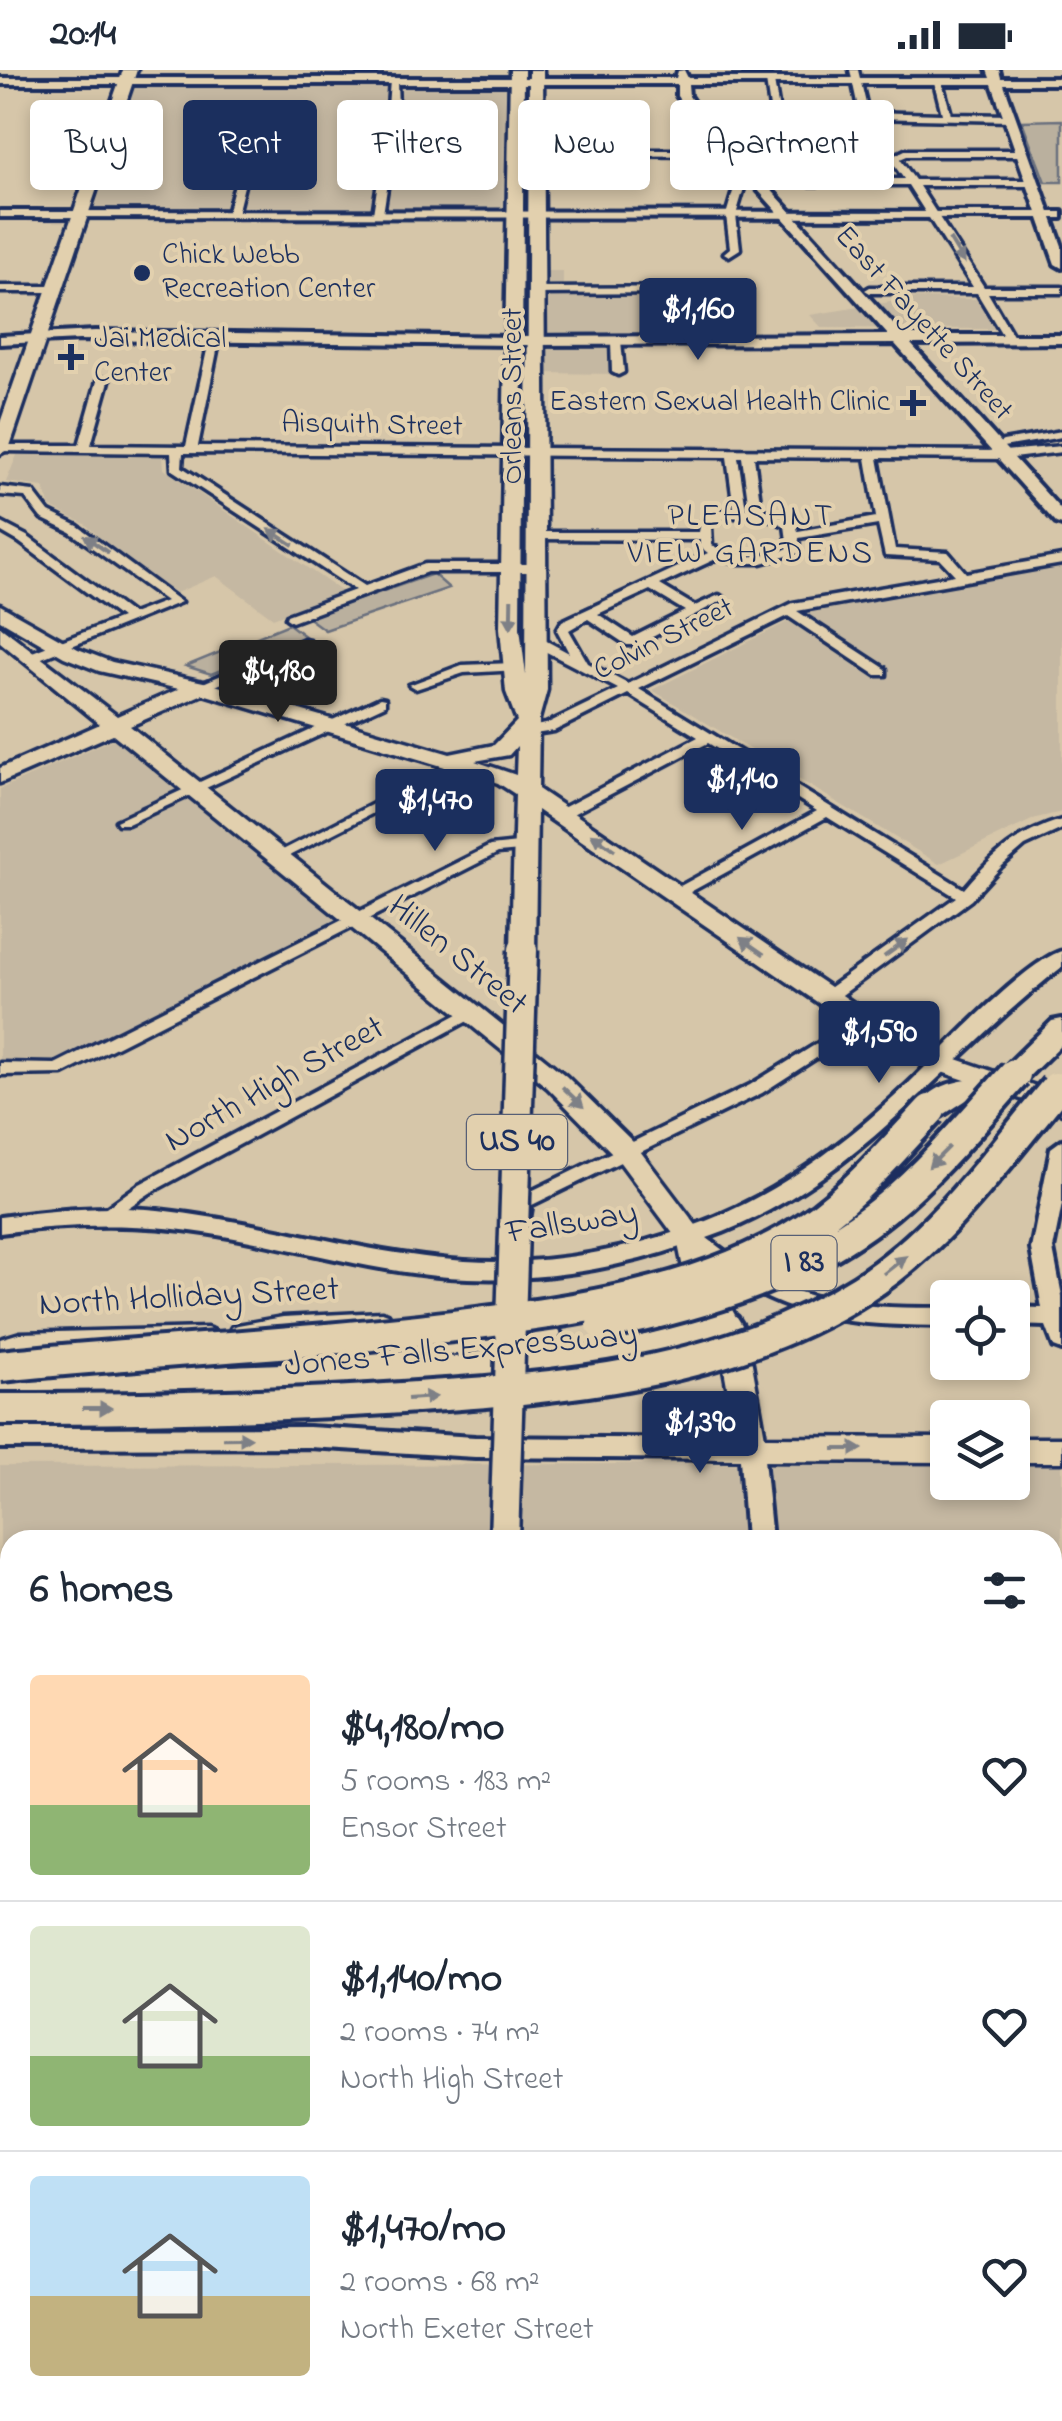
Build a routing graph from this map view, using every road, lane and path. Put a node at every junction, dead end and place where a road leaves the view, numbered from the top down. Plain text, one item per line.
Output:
1 (0, 71) edge
2 (129, 74) edge
3 (517, 74) edge
4 (536, 74) edge
5 (1062, 74) edge
6 (395, 75) edge
7 (687, 75) edge
8 (855, 75) edge
9 (995, 75) edge
10 (610, 77) edge
11 (0, 81) edge
12 (770, 81) junction
13 (938, 82) junction
14 (1062, 82) edge
15 (393, 100) edge
16 (536, 100) edge
17 (686, 100) edge
18 (698, 100) edge
19 (773, 100) edge
20 (860, 100) edge
21 (948, 118) junction
22 (1011, 118) junction
23 (894, 119) edge
24 (516, 122) junction
25 (518, 129) edge
26 (516, 149) joint
27 (248, 152) joint
28 (1023, 153) junction
29 (894, 182) edge
30 (912, 182) junction
31 (1034, 183) junction
32 (238, 190) edge
33 (382, 190) edge
34 (536, 190) edge
35 (738, 190) edge
36 (769, 190) edge
37 (779, 190) edge
38 (0, 214) edge
39 (83, 214) junction
40 (232, 214) junction
41 (378, 214) junction
42 (515, 214) junction
43 (536, 214) junction
44 (731, 215) junction
45 (796, 215) junction
46 (935, 215) junction
47 (1045, 215) junction
48 (1062, 215) edge
49 (730, 253) dead end
50 (1062, 264) edge
51 (0, 289) edge
52 (58, 289) junction
53 (536, 290) junction
54 (682, 290) junction
55 (723, 290) dead end
56 (870, 290) junction
57 (982, 290) junction
58 (1062, 290) edge
59 (184, 337) junction
60 (515, 338) junction
61 (537, 338) junction
62 (687, 338) junction
63 (1062, 338) edge
64 (41, 339) junction
65 (906, 339) junction
66 (1010, 339) junction
67 (0, 340) edge
68 (214, 341) junction
69 (616, 342) junction
70 (618, 372) dead end
71 (103, 382) dead end
72 (1062, 434) edge
73 (84, 448) junction
74 (0, 449) edge
75 (1007, 449) junction
76 (1062, 449) edge
77 (184, 450) junction
78 (514, 452) junction
79 (539, 453) junction
80 (732, 454) junction
81 (748, 454) junction
82 (871, 454) junction
83 (0, 491) edge
84 (1062, 500) edge
85 (740, 512) junction
86 (756, 513) junction
87 (883, 520) junction
88 (1062, 520) edge
89 (0, 526) edge
90 (538, 535) junction
91 (794, 535) junction
92 (705, 536) junction
93 (716, 554) junction
94 (1062, 560) edge
95 (512, 568) junction
96 (538, 568) junction
97 (964, 577) junction
98 (652, 586) junction
99 (362, 590) junction
100 (719, 600) dead end
101 (787, 610) junction
102 (0, 611) edge
103 (695, 611) junction
104 (589, 614) junction
105 (292, 618) dead end
106 (130, 619) junction
107 (0, 632) edge
108 (536, 641) junction
109 (304, 643) dead end
110 (59, 646) junction
111 (32, 657) junction
112 (514, 668) junction
113 (584, 668) junction
114 (881, 672) dead end
115 (416, 685) dead end
116 (201, 687) junction
117 (628, 689) junction
118 (380, 702) dead end
119 (332, 724) junction
120 (528, 724) junction
121 (117, 726) junction
122 (708, 737) junction
123 (458, 760) junction
124 (0, 776) edge
125 (194, 788) junction
126 (528, 790) junction
127 (828, 811) junction
128 (562, 814) junction
129 (123, 820) dead end
130 (1061, 826) edge
131 (527, 847) junction
132 (278, 856) junction
133 (678, 894) junction
134 (966, 897) junction
135 (358, 920) junction
136 (1062, 957) edge
137 (826, 998) junction
138 (471, 1012) junction
139 (860, 1022) junction
140 (1062, 1028) edge
141 (939, 1062) junction
142 (0, 1069) edge
143 (1015, 1081) junction
144 (1060, 1091) edge
145 (1062, 1148) edge
146 (625, 1150) junction
147 (108, 1214) junction
148 (0, 1226) edge
149 (691, 1236) junction
150 (522, 1271) junction
151 (930, 1316) edge
152 (1030, 1316) edge
153 (1060, 1317) edge
154 (864, 1318) junction
155 (382, 1319) dead end
156 (726, 1325) junction
157 (1062, 1341) edge
158 (0, 1346) edge
159 (636, 1349) junction
160 (739, 1366) junction
161 (0, 1367) edge
162 (0, 1388) edge
163 (0, 1409) edge
164 (0, 1438) edge
165 (513, 1448) junction
166 (751, 1450) junction
167 (930, 1450) edge
168 (1030, 1450) edge
169 (1062, 1450) edge
170 (507, 1530) edge
171 (508, 1530) edge
172 (758, 1530) edge

1 - 2 main road
2 - 6 main road
2 - 11 main road
2 - 39 main road
3 - 4 main road
3 - 6 main road
3 - 24 main road, Orleans Street / US 40
4 - 10 main road
4 - 16 main road, Orleans Street / US 40
5 - 9 main road
6 - 15 street
7 - 8 main road
7 - 10 main road
7 - 12 main road
7 - 17 main road, East Fayette Street
7 - 18 main road, East Fayette Street
8 - 9 main road
8 - 12 main road
8 - 13 main road
8 - 20 street
9 - 13 main road
9 - 14 main road
9 - 22 main road
12 - 19 street
13 - 21 street
21 - 22 street
21 - 23 street
22 - 28 main road
24 - 25 main road
24 - 26 main road, Orleans Street / US 40
26 - 42 main road, Orleans Street / US 40
27 - 27 street
28 - 30 street
28 - 31 main road
29 - 30 street
30 - 31 street
30 - 46 street
31 - 47 main road
32 - 40 street
33 - 41 street
34 - 43 main road, Orleans Street / US 40
35 - 44 street
36 - 45 main road, East Fayette Street
37 - 45 main road, East Fayette Street
38 - 39 street
39 - 40 street
39 - 52 main road
40 - 41 street
41 - 42 street
42 - 43 street
42 - 60 main road, Orleans Street / US 40
43 - 44 street
43 - 53 main road, Orleans Street / US 40
44 - 45 street
44 - 49 street
45 - 46 street
45 - 56 main road, East Fayette Street
45 - 65 main road, East Fayette Street
46 - 47 street
46 -> 57 street
47 - 48 street
47 - 50 main road
51 - 52 street
52 - 64 main road
53 - 54 street
53 - 61 main road, Orleans Street / US 40
54 - 55 street
54 - 62 street
56 - 57 street
56 - 65 main road, East Fayette Street
57 - 58 street
57 - 66 street
59 - 60 main road
59 - 64 main road
59 - 68 main road
60 - 61 main road
60 - 68 main road
60 - 78 main road, Orleans Street / US 40
61 - 62 main road
61 - 69 main road
61 - 79 main road, Orleans Street / US 40
62 - 65 main road
62 - 69 main road
63 - 66 main road
64 - 67 main road
64 - 74 main road
65 - 66 main road
65 - 75 main road, East Fayette Street
68 - 77 street
69 - 70 street
71 - 73 street
72 - 75 street, Aisquith Street
73 - 74 street, Aisquith Street
73 - 77 street, Aisquith Street
75 - 76 street, Aisquith Street
75 - 82 street, Aisquith Street
75 - 84 main road, East Fayette Street
75 - 88 main road, East Fayette Street
77 - 78 street, Aisquith Street
99 -> 77 street
78 - 79 street, Aisquith Street
78 - 95 main road, Orleans Street / US 40
79 - 80 street, Aisquith Street
79 - 90 main road, Orleans Street / US 40
80 - 81 street, Aisquith Street
80 - 85 street
81 - 82 street, Aisquith Street
81 - 86 street
82 - 87 street
106 -> 83 street
85 - 86 street
85 - 92 street
86 - 91 street
87 - 91 street
87 - 97 street
89 - 106 street
90 - 92 street
90 - 96 main road, Orleans Street / US 40
91 - 93 street
92 - 93 street
93 - 98 street
94 - 97 street, Colvin Street
95 - 96 street
95 - 99 street
95 -> 112 main road, Orleans Street / US 40
96 - 108 main road, Orleans Street / US 40
97 - 101 street, Colvin Street
98 - 103 street
98 - 104 street
99 - 105 street
100 - 103 street
101 - 114 street
101 - 117 street, Colvin Street
102 - 110 main road
103 - 104 street
104 - 113 street
106 - 110 street
107 - 111 main road, Hillen Street
108 - 113 street
108 - 120 main road, Orleans Street / US 40
109 - 116 street
110 - 111 street
110 - 116 main road
111 - 121 main road, Hillen Street
112 - 115 street
112 - 120 main road, Orleans Street / US 40
113 - 117 street
116 - 119 main road
116 - 121 main road
117 - 120 street, Colvin Street
117 - 122 street
118 - 119 street
119 - 123 main road
119 - 125 street
120 - 123 main road
120 - 126 main road, Orleans Street / US 40
121 - 124 main road
121 - 125 main road, Hillen Street
122 - 127 street
122 - 128 street
123 - 126 main road
123 - 132 street
125 - 129 street
125 - 132 main road, Hillen Street
126 - 128 main road
126 - 131 main road, Orleans Street / US 40
127 - 133 street
127 - 134 street
133 -> 128 main road
130 - 134 street
131 - 135 street
131 - 170 main road, Orleans Street / US 40, bridge
132 - 135 main road, Hillen Street
137 -> 133 main road
137 -> 134 street
135 - 138 main road, Hillen Street
135 - 142 street
136 - 141 main road, Fallsway
137 - 139 main road
138 -> 146 main road, Hillen Street
138 - 147 street, North High Street
139 - 141 main road
139 - 146 street
140 - 143 highway, Jones Falls Expressway / I 83
141 - 143 main road
141 - 149 main road, Fallsway
143 - 144 main road
143 - 161 highway, bridge
143 -> 161 highway, Jones Falls Expressway / I 83, bridge
163 -> 144 highway, Jones Falls Expressway / I 83, bridge
145 - 153 main road
146 - 149 main road, Hillen Street
146 - 150 street
147 - 148 main road, Fallsway
147 - 150 main road, Fallsway
149 - 150 main road, Fallsway
149 - 154 main road, Hillen Street
149 - 156 main road
151 - 154 main road, Hillen Street
152 - 153 main road
153 - 157 main road
154 - 156 street
155 - 158 street, North Holliday Street
156 - 159 highway
156 - 160 main road
159 - 160 highway
159 - 162 highway
160 - 166 main road
164 -> 165 main road
165 - 166 main road
165 - 171 street
166 -> 167 main road
166 - 172 main road
168 - 169 main road

